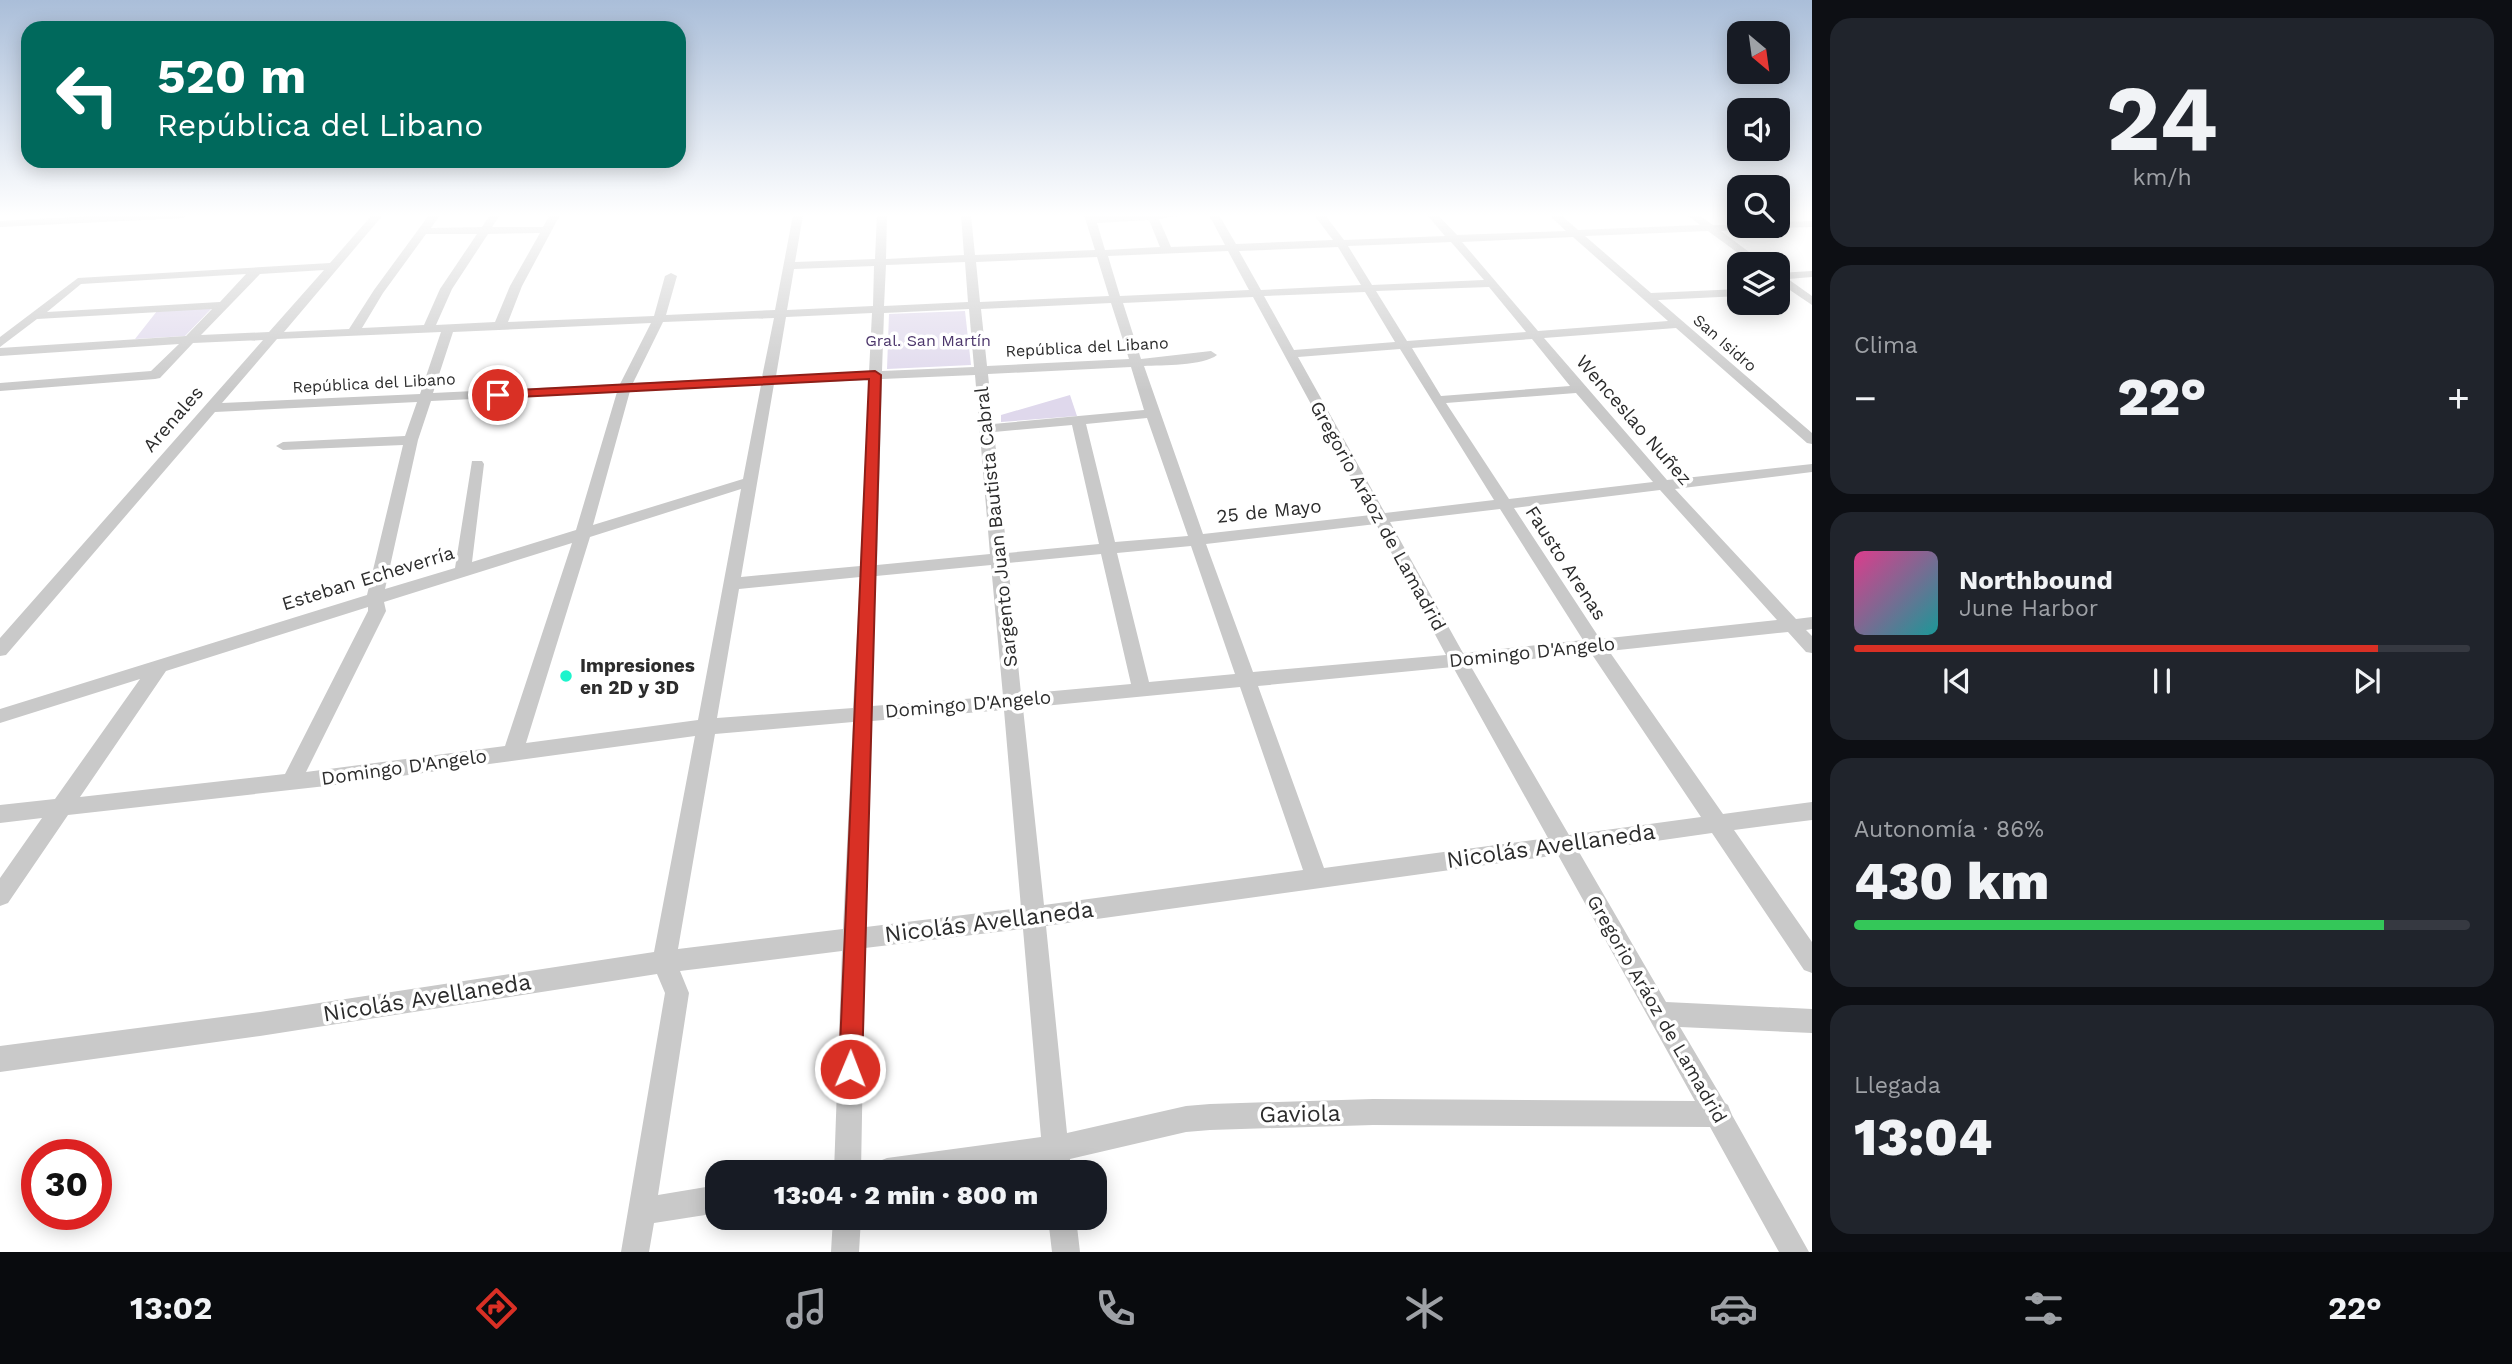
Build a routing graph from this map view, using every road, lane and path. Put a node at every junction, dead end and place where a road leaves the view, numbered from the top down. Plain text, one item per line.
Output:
1 (201, 273) edge
2 (254, 273) edge
3 (327, 273) edge
4 (392, 273) edge
5 (456, 273) edge
6 (523, 273) edge
7 (788, 273) edge
8 (879, 273) edge
9 (972, 273) edge
10 (1107, 273) edge
11 (1247, 273) edge
12 (1360, 273) edge
13 (1485, 273) edge
14 (1621, 273) edge
15 (1812, 274) edge
16 (1790, 275) edge
17 (671, 276) dead end
18 (1493, 282) junction
19 (1790, 285) edge
20 (1369, 289) junction
21 (1790, 290) edge
22 (1796, 290) junction
23 (1257, 293) junction
24 (1727, 293) edge
25 (1648, 297) junction
26 (1115, 300) junction
27 (1812, 301) edge
28 (223, 305) junction
29 (975, 305) junction
30 (877, 310) junction
31 (780, 314) junction
32 (34, 316) junction
33 (659, 319) junction
34 (1678, 324) junction
35 (500, 326) junction
36 (448, 329) junction
37 (428, 330) junction
38 (353, 333) junction
39 (1537, 335) junction
40 (271, 337) junction
41 (188, 340) junction
42 (0, 343) edge
43 (1402, 346) junction
44 (0, 352) edge
45 (1289, 354) junction
46 (1211, 355) dead end
47 (1136, 363) junction
48 (980, 370) junction
49 (875, 375) junction
50 (769, 380) junction
51 (0, 387) edge
52 (625, 387) junction
53 (1580, 389) junction
54 (422, 399) junction
55 (1437, 400) junction
56 (208, 408) junction
57 (1152, 413) junction
58 (1078, 420) junction
59 (985, 429) junction
60 (411, 440) junction
61 (1812, 440) edge
62 (283, 446) dead end
63 (477, 464) dead end
64 (1812, 468) edge
65 (748, 482) junction
66 (1665, 486) junction
67 (1503, 505) junction
68 (1380, 519) junction
69 (583, 533) junction
70 (1196, 540) junction
71 (1107, 549) junction
72 (999, 561) junction
73 (463, 570) junction
74 (867, 572) junction
75 (730, 584) junction
76 (375, 598) junction
77 (1812, 623) edge
78 (1792, 625) junction
79 (1596, 646) junction
80 (1812, 647) edge
81 (0, 650) edge
82 (1458, 660) junction
83 (160, 665) junction
84 (1247, 679) junction
85 (1141, 689) junction
86 (1013, 702) junction
87 (864, 713) junction
88 (0, 716) edge
89 (704, 727) junction
90 (513, 753) junction
91 (291, 782) junction
92 (64, 806) junction
93 (1812, 811) edge
94 (0, 814) edge
95 (1719, 824) junction
96 (1561, 844) junction
97 (1317, 878) junction
98 (0, 896) edge
99 (1033, 917) junction
100 (853, 939) junction
101 (664, 962) junction
102 (1812, 962) edge
103 (1661, 1014) junction
104 (1812, 1021) edge
105 (0, 1059) edge
106 (1719, 1114) junction
107 (848, 1160) edge
108 (1057, 1160) edge
109 (1060, 1160) edge
110 (705, 1201) edge
111 (642, 1211) junction
112 (846, 1230) edge
113 (1063, 1230) edge
114 (635, 1252) edge
115 (845, 1252) edge
116 (1066, 1252) edge
117 (1795, 1252) edge

1 - 32 street
2 - 28 street
3 - 40 street, Arenales
4 - 38 street
5 - 37 street
6 - 35 street
7 - 31 street
8 - 30 street
9 - 29 street, Sargento Juan Bautista Cabral
10 - 26 street
11 - 23 street, Gregorio Aráoz de Lamadrid
12 - 20 street, Fausto Arenas
13 - 18 street, Wenceslao Nuñez
14 - 25 street, San Isidro
15 - 16 street
17 - 33 street
18 - 20 street
18 - 39 street, Wenceslao Nuñez
19 - 22 street
20 - 23 street
20 - 43 street, Fausto Arenas
21 - 22 street
22 - 27 street
23 - 26 street
23 - 45 street, Gregorio Aráoz de Lamadrid
24 - 25 street
25 - 34 street, San Isidro
26 - 29 street
26 - 47 street
28 - 32 street
28 - 41 street
29 - 30 street
29 - 48 street, Sargento Juan Bautista Cabral
30 - 31 street
30 - 49 street
31 - 33 street
31 - 50 street
32 - 42 street
33 - 35 street
33 - 52 street
34 - 39 street
34 - 61 street, San Isidro
35 - 36 street
36 - 37 street
36 - 54 street
37 - 38 street
38 - 40 street
39 - 43 street
39 - 53 street, Wenceslao Nuñez
40 - 41 street
40 - 56 street, Arenales
41 - 44 street
41 - 51 street
43 - 45 street
43 - 55 street, Fausto Arenas
45 - 68 street, Gregorio Aráoz de Lamadrid
46 - 47 street, República del Libano
47 - 48 street, República del Libano
47 - 57 street
48 - 49 street, República del Libano
48 - 59 street, Sargento Juan Bautista Cabral
49 - 50 street, República del Libano
49 - 74 street
50 - 52 street, República del Libano
50 - 65 street
52 - 54 street, República del Libano
52 - 69 street
53 - 55 street
53 - 66 street, Wenceslao Nuñez
54 - 56 street, República del Libano
54 - 60 street
55 - 67 street, Fausto Arenas
56 - 81 street, Arenales
57 - 58 street
57 - 70 street
58 - 59 street
58 - 71 street
59 - 72 street, Sargento Juan Bautista Cabral
60 - 62 street
60 - 76 street
63 - 73 street
64 - 66 street, 25 de Mayo
65 - 69 street, Esteban Echeverría
65 - 75 street
66 - 67 street, 25 de Mayo
66 - 78 street, Wenceslao Nuñez
67 - 68 street, 25 de Mayo
67 - 79 street, Fausto Arenas
68 - 70 street, 25 de Mayo
68 - 82 street, Gregorio Aráoz de Lamadrid
69 - 73 street, Esteban Echeverría
69 - 90 street
70 - 71 street, 25 de Mayo
70 - 84 street
71 - 72 street, 25 de Mayo
71 - 85 street
72 - 74 street, 25 de Mayo
72 - 86 street, Sargento Juan Bautista Cabral
73 - 76 street, Esteban Echeverría
74 - 75 street, 25 de Mayo
74 - 87 street
75 - 89 street
76 - 83 street, Esteban Echeverría
76 - 91 street
77 - 78 street, Domingo D'Angelo
78 - 79 street, Domingo D'Angelo
78 - 80 street, Wenceslao Nuñez
79 - 82 street, Domingo D'Angelo
79 - 95 street, Fausto Arenas
82 - 84 street, Domingo D'Angelo
82 - 96 street, Gregorio Aráoz de Lamadrid
83 - 88 street, Esteban Echeverría
83 - 92 street
84 - 85 street, Domingo D'Angelo
84 - 97 street
85 - 86 street, Domingo D'Angelo
86 - 87 street, Domingo D'Angelo
86 - 99 street, Sargento Juan Bautista Cabral
87 - 89 street, Domingo D'Angelo
87 - 100 street
89 - 90 street, Domingo D'Angelo
89 - 101 street
90 - 91 street, Domingo D'Angelo
91 - 92 street, Domingo D'Angelo
92 - 94 street, Domingo D'Angelo
92 - 98 street
93 - 95 street, Nicolás Avellaneda
95 - 96 street, Nicolás Avellaneda
95 - 102 street, Fausto Arenas
96 - 97 street, Nicolás Avellaneda
96 - 103 street, Gregorio Aráoz de Lamadrid
97 - 99 street, Nicolás Avellaneda
99 - 100 street, Nicolás Avellaneda
99 - 108 street, Sargento Juan Bautista Cabral
100 - 101 street, Nicolás Avellaneda
100 - 107 street
101 - 105 street, Nicolás Avellaneda
101 - 111 street
103 - 104 street
103 - 106 street, Gregorio Aráoz de Lamadrid
106 - 109 street, Gaviola
106 - 117 street, Gregorio Aráoz de Lamadrid
110 - 111 street
111 - 114 street
112 - 115 street
113 - 116 street

